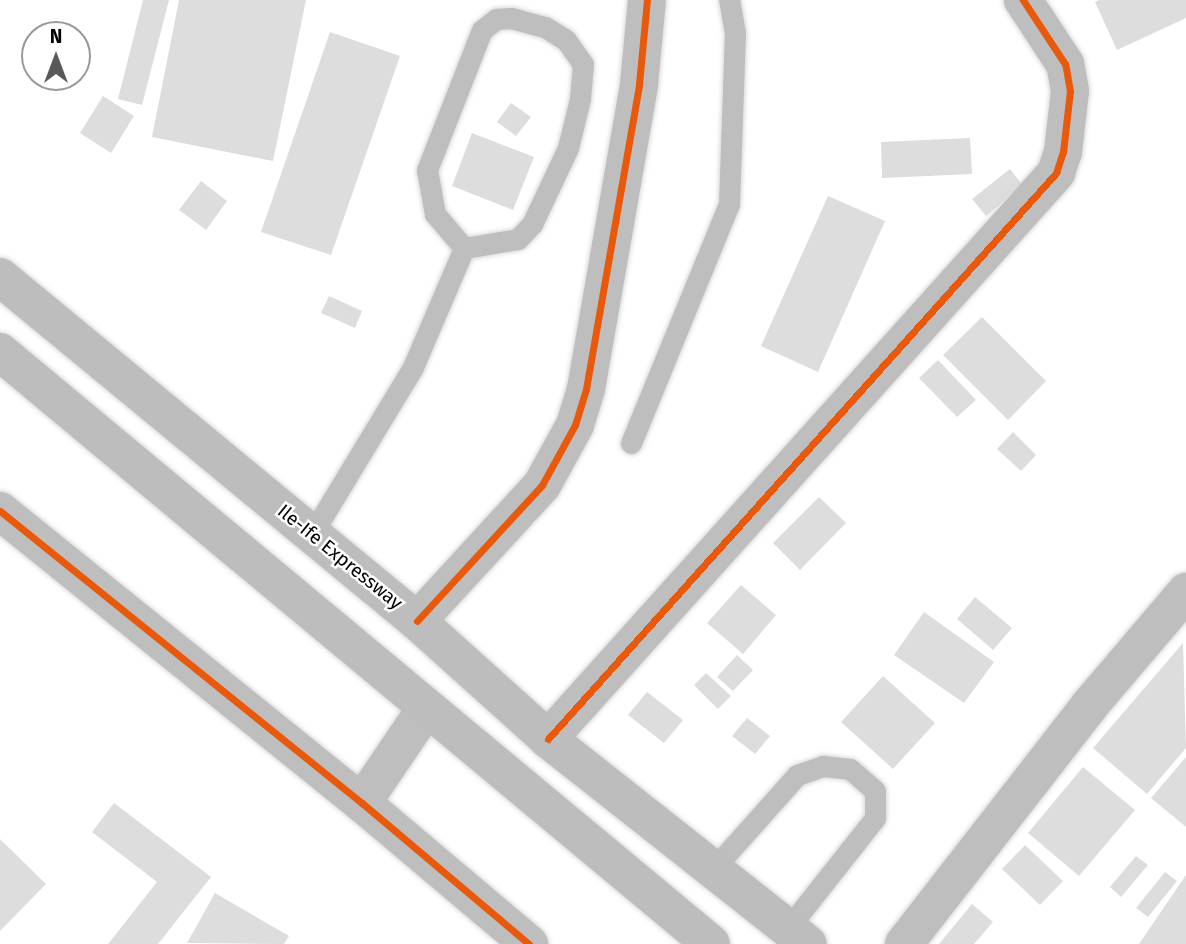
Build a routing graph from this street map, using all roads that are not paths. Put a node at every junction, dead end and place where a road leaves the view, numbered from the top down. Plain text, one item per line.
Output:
1 (646, 0) edge
2 (729, 0) edge
3 (1023, 0) edge
4 (464, 248) junction
5 (0, 277) edge
6 (0, 352) edge
7 (631, 443) dead end
8 (0, 511) edge
9 (312, 534) junction
10 (1186, 592) edge
11 (417, 621) junction
12 (425, 710) junction
13 (548, 739) junction
14 (362, 803) junction
15 (715, 867) junction
16 (798, 936) edge
17 (529, 944) edge
18 (711, 944) edge
19 (904, 944) edge

1 - 11 street
2 - 7 lane
3 - 13 street
4 - 4 lane
4 - 9 lane
5 - 9 highway, Ile-Ife Expressway
6 - 12 highway
8 - 14 street
9 - 11 highway, Ile-Ife Expressway
10 - 19 street
11 - 13 highway, Ile-Ife Expressway
12 - 14 street
12 - 18 highway
13 - 15 highway, Ile-Ife Expressway
14 - 17 street
15 - 16 highway, Ile-Ife Expressway
15 - 16 lane

